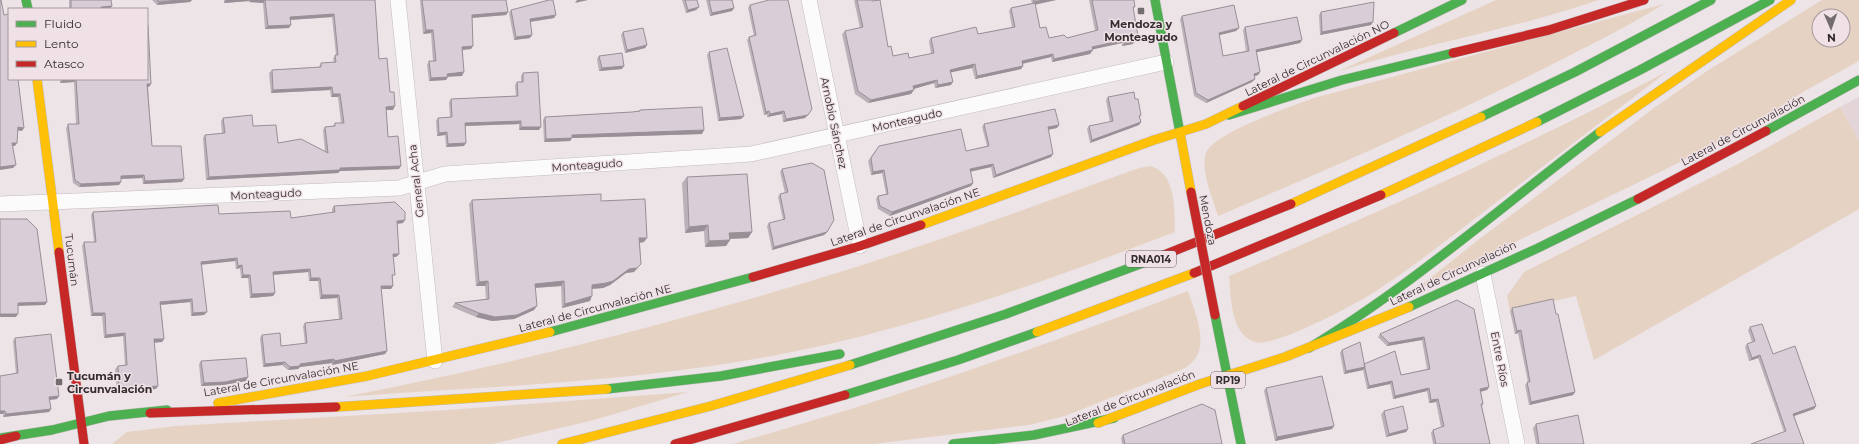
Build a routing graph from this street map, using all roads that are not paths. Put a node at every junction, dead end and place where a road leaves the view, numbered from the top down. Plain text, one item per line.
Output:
1 (398, 0) edge
2 (809, 0) edge
3 (1155, 0) edge
4 (1462, 0) edge
5 (1644, 0) edge
6 (1711, 0) edge
7 (1770, 0) edge
8 (1791, 0) edge
9 (1166, 62) junction
10 (37, 80) edge
11 (1859, 80) edge
12 (1229, 115) junction
13 (1180, 132) junction
14 (837, 136) junction
15 (416, 183) junction
16 (0, 204) edge
17 (53, 204) junction
18 (860, 246) junction
19 (1483, 274) junction
20 (972, 325) junction
21 (880, 345) dead end
22 (1309, 348) junction
23 (849, 352) dead end
24 (435, 361) junction
25 (1227, 376) junction
26 (150, 413) junction
27 (1114, 418) junction
28 (81, 424) junction
29 (0, 439) edge
30 (84, 444) edge
31 (562, 444) edge
32 (675, 444) edge
33 (953, 444) edge
34 (1039, 444) edge
35 (1241, 444) edge
36 (1517, 444) edge

1 - 15 street, General Acha
2 - 14 street, Arnobio Sánchez
3 - 9 main road, Mendoza
4 - 12 main road, Lateral de Circunvalación NO
5 - 12 main road
6 - 20 main road, RNA014
7 - 32 main road, RNA014
8 - 22 main road
9 - 13 main road, Mendoza
9 - 14 street, Monteagudo
10 - 17 main road, Tucumán
11 - 19 main road, Lateral de Circunvalación
12 - 13 main road, Lateral de Circunvalación NO
13 - 18 main road, Lateral de Circunvalación NE
13 - 25 main road, Mendoza / RP19, bridge
14 - 15 street, Monteagudo
14 - 18 street, Arnobio Sánchez
15 - 17 street, Monteagudo
15 - 24 street, General Acha
16 - 17 street, Monteagudo
17 - 28 main road, Tucumán
18 - 24 main road, Lateral de Circunvalación NE
19 - 22 main road, Lateral de Circunvalación
19 - 36 street, Entre Ríos
20 - 21 main road
20 - 31 main road, RNA014
22 - 25 main road, Lateral de Circunvalación
23 - 26 main road
24 - 26 main road, Lateral de Circunvalación NE
25 - 27 main road, Lateral de Circunvalación
25 - 35 main road, Mendoza / RP19
26 - 28 main road, Lateral de Circunvalación NE
27 - 33 main road
27 - 34 main road, Lateral de Circunvalación
28 - 29 main road, Lateral de Circunvalación NE
28 - 30 main road, Tucumán

